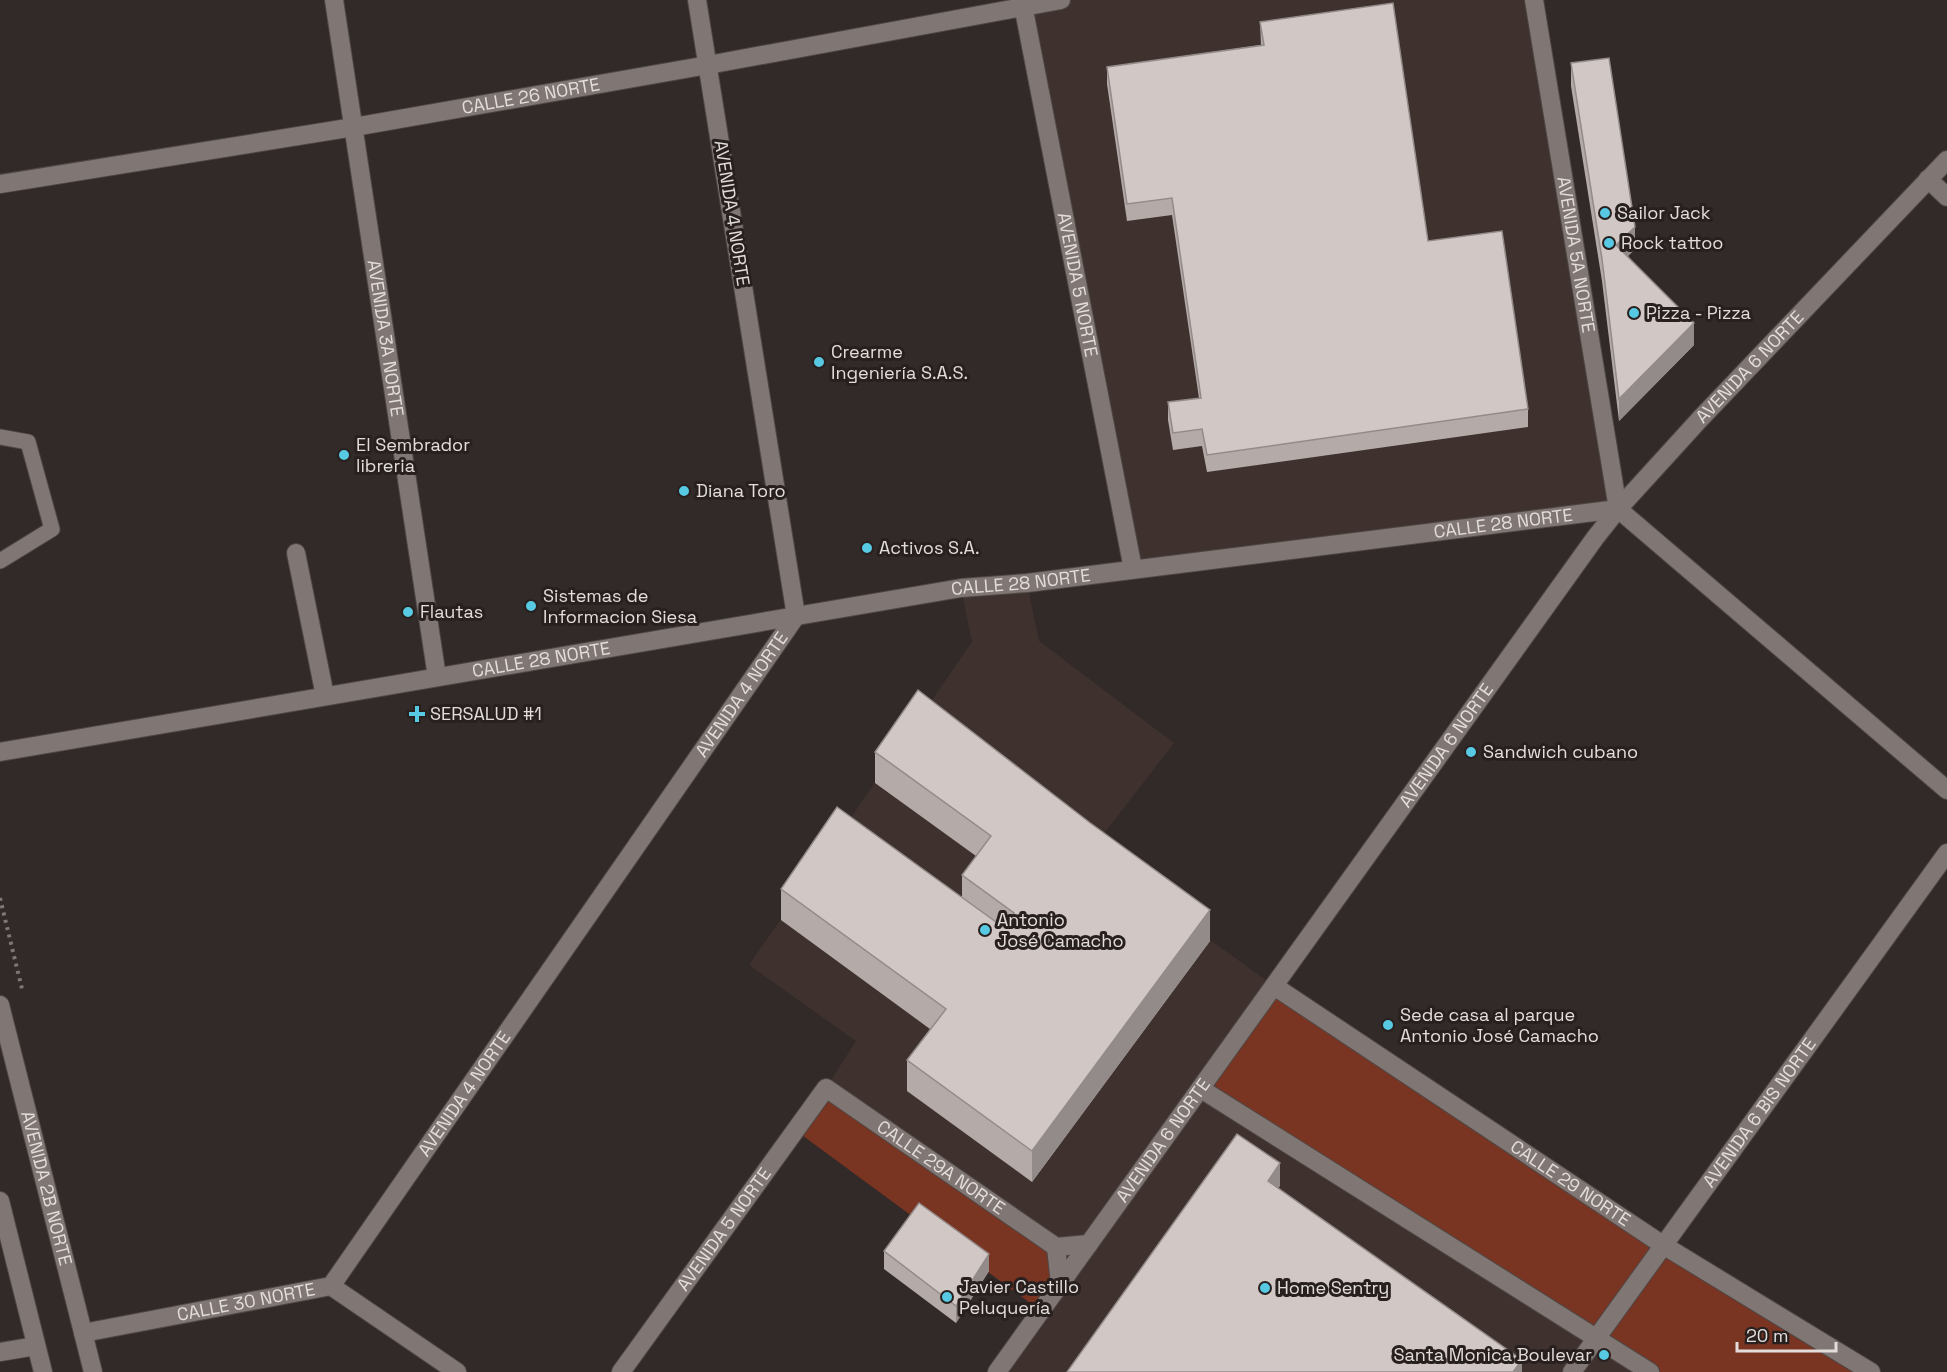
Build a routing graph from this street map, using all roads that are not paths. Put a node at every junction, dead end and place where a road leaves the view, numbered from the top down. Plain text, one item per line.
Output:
1 (334, 0) edge
2 (697, 0) edge
3 (1061, 0) edge
4 (1534, 0) edge
5 (1022, 3) edge
6 (708, 65) junction
7 (354, 128) junction
8 (1947, 160) edge
9 (1928, 179) junction
10 (0, 184) edge
11 (1947, 197) edge
12 (0, 437) edge
13 (1618, 509) junction
14 (296, 553) dead end
15 (0, 561) edge
16 (1132, 569) junction
17 (796, 616) junction
18 (437, 677) junction
19 (325, 696) junction
20 (0, 752) edge
21 (1947, 790) edge
22 (1947, 853) edge
23 (1274, 986) junction
24 (0, 1005) edge
25 (826, 1088) joint
26 (1201, 1089) junction
27 (0, 1201) edge
28 (1089, 1244) junction
29 (1663, 1245) junction
30 (1056, 1247) junction
31 (1060, 1284) junction
32 (331, 1286) junction
33 (83, 1334) junction
34 (1596, 1338) junction
35 (36, 1346) junction
36 (0, 1352) edge
37 (43, 1372) edge
38 (93, 1372) edge
39 (457, 1372) edge
40 (621, 1372) edge
41 (997, 1372) edge
42 (1572, 1372) edge
43 (1650, 1372) edge
44 (1871, 1372) edge

1 - 7 street, AVENIDA 3A NORTE
2 - 6 street, AVENIDA 4 NORTE
3 - 5 street, CALLE 26 NORTE
4 - 13 street, AVENIDA 5A NORTE
5 - 6 street, CALLE 26 NORTE
5 - 16 street, AVENIDA 5 NORTE
6 - 7 street, CALLE 26 NORTE
6 - 17 street, AVENIDA 4 NORTE
7 - 10 street, CALLE 26 NORTE
7 - 18 street, AVENIDA 3A NORTE
8 - 9 street, AVENIDA 6 NORTE
9 - 11 street
9 - 13 street, AVENIDA 6 NORTE
12 - 15 lane
13 - 16 street, CALLE 28 NORTE
13 - 21 street
13 - 23 street, AVENIDA 6 NORTE
14 - 19 street
16 - 17 street, CALLE 28 NORTE
17 - 18 street, CALLE 28 NORTE
17 - 32 street, AVENIDA 4 NORTE
18 - 19 street, CALLE 28 NORTE
19 - 20 street, CALLE 28 NORTE
22 - 29 street, AVENIDA 6 BIS NORTE
23 - 26 street, AVENIDA 6 NORTE
23 - 29 street, CALLE 29 NORTE
24 - 33 street, AVENIDA 2B NORTE
25 - 30 street, CALLE 29A NORTE
25 - 40 street, AVENIDA 5 NORTE
26 - 28 street, AVENIDA 6 NORTE
26 - 34 street
27 - 35 street
28 - 30 street
28 - 31 street, AVENIDA 6 NORTE
29 - 34 street, AVENIDA 6 BIS NORTE
29 - 44 street, CALLE 29 NORTE
30 - 31 street
31 - 41 street, AVENIDA 6 NORTE
32 - 33 street, CALLE 30 NORTE
32 - 39 street, CALLE 30 NORTE
33 - 38 street, AVENIDA 2B NORTE
34 - 42 street, AVENIDA 6 BIS NORTE
34 - 43 street
35 - 36 street
35 - 37 street

